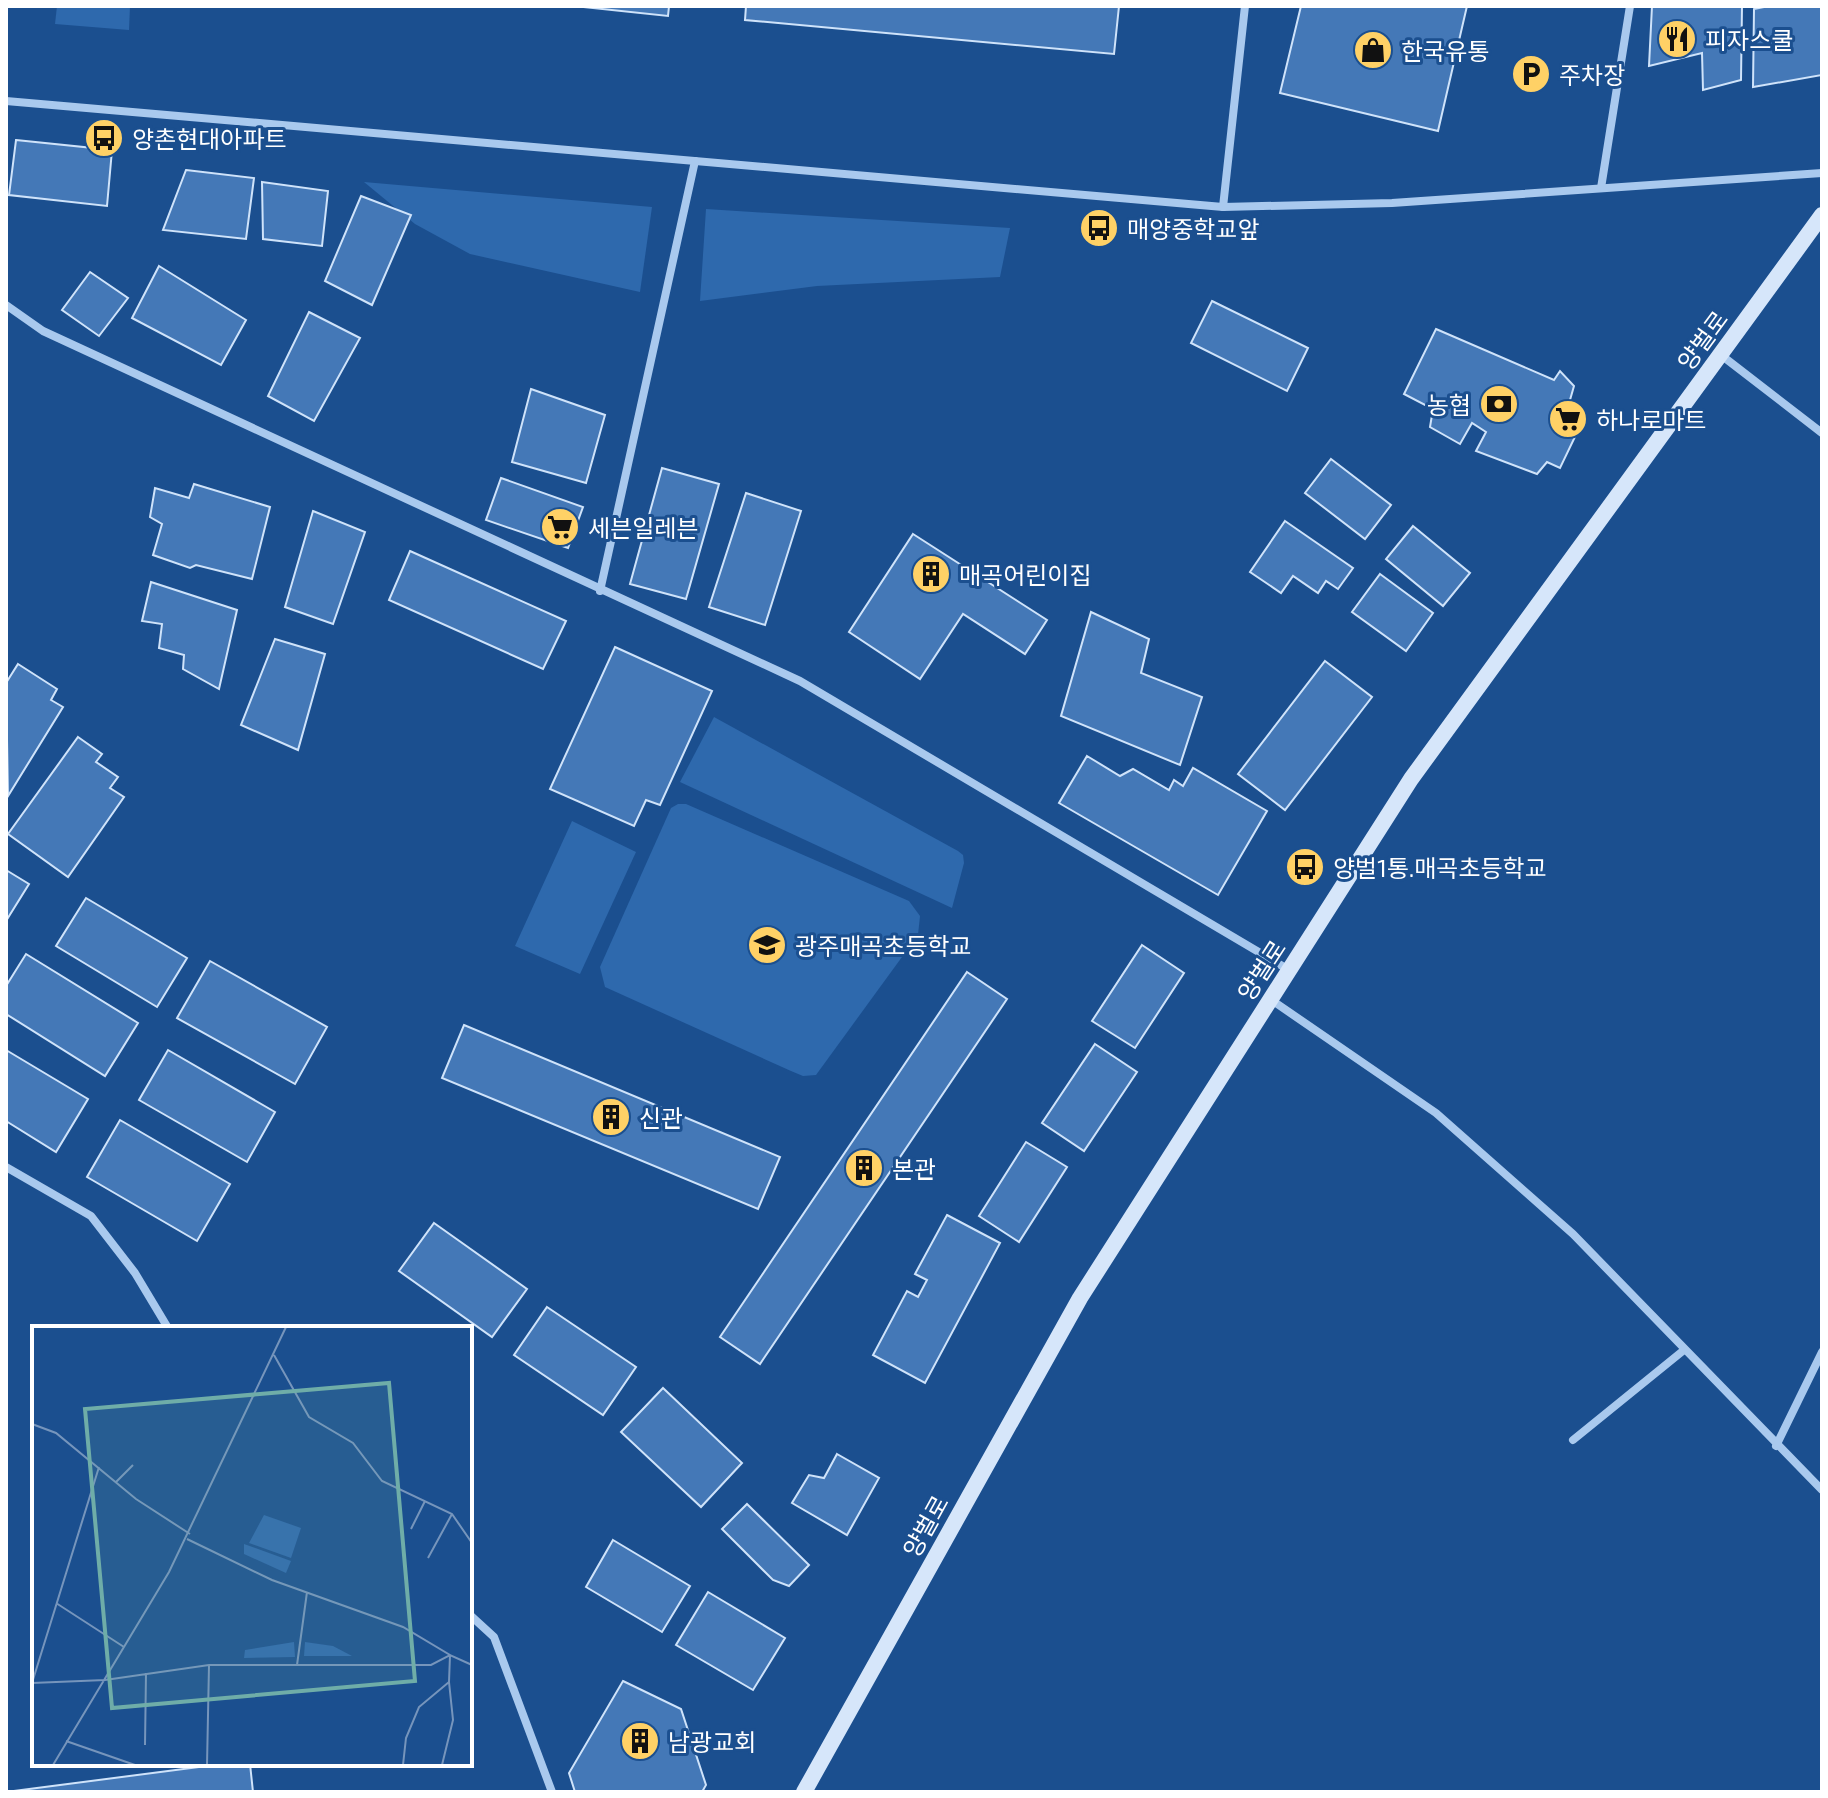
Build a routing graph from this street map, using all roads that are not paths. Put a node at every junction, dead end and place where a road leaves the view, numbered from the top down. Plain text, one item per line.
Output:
1 (1245, 6) edge
2 (1630, 6) edge
3 (6, 101) edge
4 (695, 161) junction
5 (1822, 173) edge
6 (1601, 188) junction
7 (1223, 207) junction
8 (1822, 215) edge
9 (6, 305) edge
10 (1721, 355) junction
11 (1822, 433) edge
12 (600, 591) junction
13 (1289, 970) junction
14 (1270, 999) junction
15 (6, 1167) edge
16 (167, 1326) edge
17 (1684, 1350) junction
18 (1822, 1352) edge
19 (1573, 1440) dead end
20 (1776, 1446) junction
21 (1822, 1490) edge
22 (472, 1617) edge
23 (552, 1792) edge
24 (804, 1792) edge

1 - 7 street
2 - 6 street
3 - 4 street
4 - 7 street
4 - 12 street
5 - 6 street
6 - 7 street
8 - 10 street, 양벌로
9 - 12 street
10 - 11 street
10 - 13 street, 양벌로
12 - 13 street
13 - 14 street, 양벌로
14 - 17 street
14 - 24 street, 양벌로
15 - 16 street
17 - 19 street
17 - 20 street
18 - 20 street
20 - 21 street
22 - 23 street

